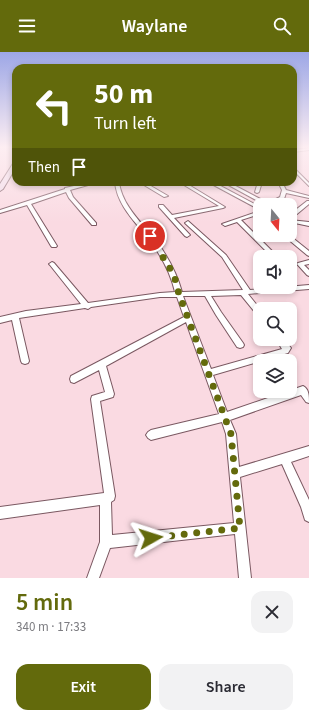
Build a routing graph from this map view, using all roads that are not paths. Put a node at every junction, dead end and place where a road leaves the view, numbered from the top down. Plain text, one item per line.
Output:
1 (9, 173) edge
2 (297, 173) edge
3 (2, 183) edge
4 (309, 185) edge
5 (80, 186) edge
6 (119, 186) edge
7 (148, 186) edge
8 (188, 186) edge
9 (217, 186) edge
10 (232, 186) edge
11 (258, 186) edge
12 (282, 186) edge
13 (0, 189) edge
14 (67, 189) junction
15 (284, 191) junction
16 (257, 192) dead end
17 (166, 196) dead end
18 (309, 197) edge
19 (309, 202) edge
20 (29, 204) junction
21 (161, 206) dead end
22 (253, 208) edge
23 (297, 211) edge
24 (0, 212) edge
25 (253, 214) edge
26 (171, 217) junction
27 (238, 220) junction
28 (297, 222) edge
29 (300, 222) junction
30 (188, 223) dead end
31 (94, 224) dead end
32 (225, 224) dead end
33 (309, 224) edge
34 (309, 229) edge
35 (187, 235) dead end
36 (294, 242) edge
37 (54, 246) dead end
38 (268, 250) edge
39 (309, 254) edge
40 (309, 262) edge
41 (52, 264) dead end
42 (309, 274) edge
43 (309, 287) edge
44 (246, 292) junction
45 (207, 293) junction
46 (179, 294) junction
47 (253, 303) edge
48 (88, 307) junction
49 (15, 317) junction
50 (188, 318) junction
51 (0, 320) edge
52 (240, 345) dead end
53 (285, 346) edge
54 (25, 361) dead end
55 (101, 364) junction
56 (208, 373) junction
57 (74, 379) dead end
58 (309, 400) edge
59 (225, 417) junction
60 (151, 434) dead end
61 (309, 451) edge
62 (285, 459) junction
63 (235, 474) junction
64 (105, 499) junction
65 (0, 513) edge
66 (309, 516) edge
67 (240, 528) junction
68 (106, 542) junction
69 (93, 578) edge
70 (245, 578) edge

1 - 3 main road
2 - 4 street
3 - 13 main road
5 - 14 street
6 - 46 street
7 - 17 street
8 - 26 street
9 - 22 street
10 - 15 street
11 - 16 street
12 - 15 street
14 - 20 street
14 - 31 street
15 - 18 street
19 - 23 street
20 - 24 street
20 - 37 street
21 - 26 street
25 - 27 street
26 - 35 street
27 - 32 street
27 - 38 street
28 - 29 street
29 - 33 street
29 - 34 street
30 - 44 street
36 - 39 street
40 - 42 street
41 - 48 street
43 - 44 street
44 - 45 street
44 - 47 street
45 - 46 street
45 - 52 street
46 - 48 street
46 - 50 street
48 - 49 street
49 - 51 street
49 - 54 street
50 - 55 street
50 - 56 street
53 - 56 street
55 - 57 street
55 - 64 street
56 - 59 street
58 - 59 street
59 - 60 street
59 - 63 street
61 - 62 street
62 - 63 street
62 - 66 street
63 - 67 street
64 - 65 street
64 - 68 street
67 - 68 street
67 - 70 street
68 - 69 street

